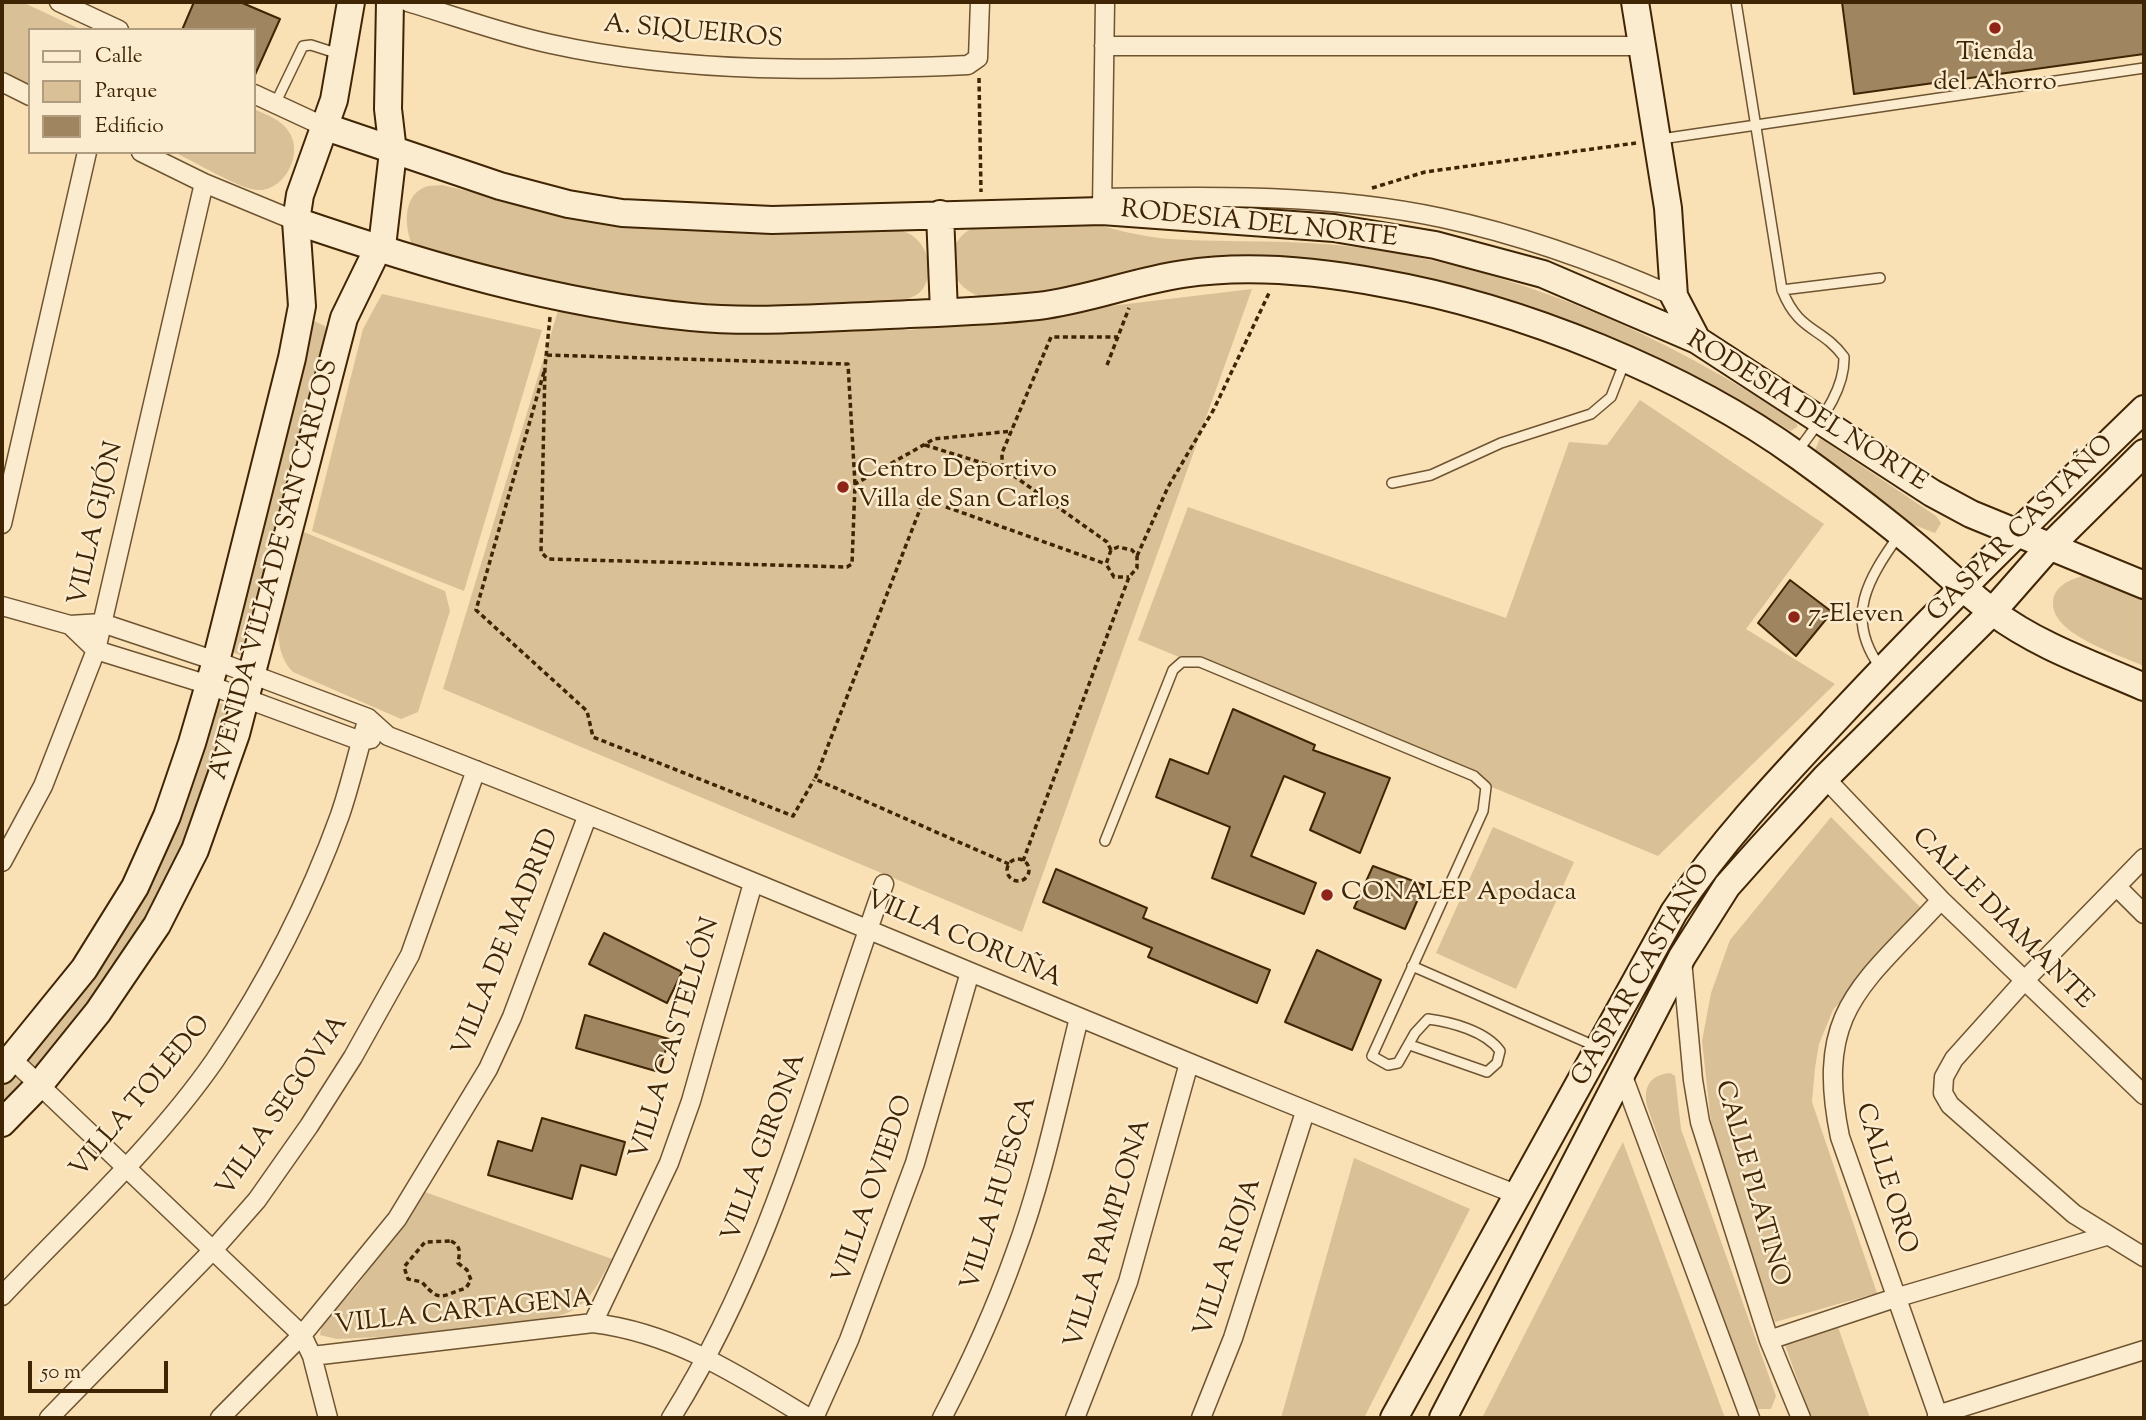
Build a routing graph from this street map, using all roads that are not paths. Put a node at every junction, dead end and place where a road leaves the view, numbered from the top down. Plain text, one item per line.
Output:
1 (59, 2) edge
2 (351, 2) edge
3 (390, 2) edge
4 (408, 2) edge
5 (980, 2) edge
6 (1105, 2) edge
7 (1635, 2) edge
8 (1737, 2) edge
9 (114, 28) edge
10 (1104, 46) junction
11 (1642, 46) junction
12 (344, 56) junction
13 (2144, 68) edge
14 (2, 82) edge
15 (28, 95) edge
16 (256, 95) edge
17 (275, 104) junction
18 (1757, 126) junction
19 (323, 127) junction
20 (1657, 139) junction
21 (393, 152) junction
22 (86, 154) edge
23 (145, 154) edge
24 (204, 183) junction
25 (1102, 204) junction
26 (940, 215) junction
27 (296, 221) junction
28 (378, 249) junction
29 (1880, 278) dead end
30 (1782, 290) junction
31 (1674, 296) junction
32 (302, 306) junction
33 (944, 312) junction
34 (344, 318) junction
35 (1697, 340) junction
36 (1625, 359) junction
37 (2144, 409) edge
38 (1821, 420) junction
39 (1796, 453) junction
40 (2144, 453) edge
41 (1392, 483) dead end
42 (2, 524) edge
43 (1900, 533) junction
44 (2015, 533) junction
45 (2049, 547) junction
46 (2144, 585) edge
47 (1963, 586) junction
48 (2, 606) edge
49 (1993, 612) junction
50 (102, 623) junction
51 (70, 625) junction
52 (96, 650) junction
53 (1882, 670) junction
54 (213, 673) junction
55 (253, 673) junction
56 (2144, 687) edge
57 (246, 700) junction
58 (368, 718) junction
59 (388, 736) junction
60 (361, 741) junction
61 (475, 770) junction
62 (1825, 778) junction
63 (587, 817) junction
64 (1105, 841) dead end
65 (2144, 858) edge
66 (2, 862) edge
67 (753, 883) junction
68 (884, 884) dead end
69 (2118, 887) junction
70 (1941, 900) junction
71 (2144, 914) edge
72 (868, 930) junction
73 (1682, 957) junction
74 (1412, 966) junction
75 (970, 972) junction
76 (2024, 981) junction
77 (1079, 1018) junction
78 (1410, 1045) junction
79 (1600, 1048) junction
80 (1189, 1063) junction
81 (7, 1064) edge
82 (1620, 1072) junction
83 (40, 1084) junction
84 (2144, 1095) edge
85 (1305, 1112) junction
86 (2, 1124) edge
87 (125, 1166) junction
88 (1518, 1195) junction
89 (2106, 1236) junction
90 (213, 1251) junction
91 (2144, 1257) edge
92 (2, 1296) edge
93 (1895, 1298) junction
94 (593, 1323) junction
95 (302, 1335) junction
96 (1769, 1339) junction
97 (2144, 1350) edge
98 (312, 1356) junction
99 (709, 1358) junction
100 (1938, 1416) edge
101 (49, 1418) edge
102 (220, 1418) edge
103 (328, 1418) edge
104 (671, 1418) edge
105 (811, 1418) edge
106 (943, 1418) edge
107 (1075, 1418) edge
108 (1201, 1418) edge
109 (1394, 1418) edge
110 (1443, 1418) edge
111 (1750, 1418) edge
112 (1799, 1418) edge

1 - 9 street
2 - 12 street, AVENIDA VILLA DE SAN CARLOS
3 - 21 street, AVENIDA VILLA DE SAN CARLOS
4 - 5 street, A. SIQUEIROS
6 - 10 street
7 - 11 street
8 - 18 lane
10 - 11 street
10 - 25 street
11 - 20 street
12 - 17 lane
12 - 19 street, AVENIDA VILLA DE SAN CARLOS
13 - 18 lane
14 - 15 street
16 - 17 street
17 - 19 street
18 - 20 lane
18 - 30 lane
19 - 21 street, RODESIA DEL NORTE
19 - 27 street, AVENIDA VILLA DE SAN CARLOS
20 - 31 street
21 - 26 street, RODESIA DEL NORTE
21 - 28 street, AVENIDA VILLA DE SAN CARLOS
22 - 42 street
23 - 24 street
24 - 27 street
24 - 50 street, VILLA GIJÓN
25 - 26 street, RODESIA DEL NORTE
25 - 31 street
25 - 35 street, RODESIA DEL NORTE
26 - 33 street
27 - 28 street, RODESIA DEL NORTE
27 - 32 street, AVENIDA VILLA DE SAN CARLOS
28 - 33 street, RODESIA DEL NORTE
28 - 34 street, AVENIDA VILLA DE SAN CARLOS
29 - 30 lane
30 - 38 lane
31 - 35 street
32 - 34 street
32 - 54 street, AVENIDA VILLA DE SAN CARLOS
33 - 36 street, RODESIA DEL NORTE
34 - 55 street, AVENIDA VILLA DE SAN CARLOS
35 - 38 street, RODESIA DEL NORTE
36 - 39 street, RODESIA DEL NORTE
36 - 41 lane
37 - 44 street, GASPAR CASTAÑO
38 - 39 lane
38 - 44 street, RODESIA DEL NORTE
39 - 43 street, RODESIA DEL NORTE
40 - 45 street, GASPAR CASTAÑO
43 - 47 street, RODESIA DEL NORTE
43 - 53 lane
44 - 45 street, RODESIA DEL NORTE
44 - 47 street, GASPAR CASTAÑO
45 - 46 street, RODESIA DEL NORTE
45 - 49 street, GASPAR CASTAÑO
47 - 49 street, RODESIA DEL NORTE
47 - 53 street, GASPAR CASTAÑO
48 - 51 street, VILLA CORUÑA
49 - 56 street, RODESIA DEL NORTE
49 - 62 street, GASPAR CASTAÑO
50 - 51 street, VILLA CORUÑA
50 - 52 street, VILLA GIJÓN
50 - 54 street, VILLA CORUÑA
51 - 52 street, VILLA CORUÑA
52 - 54 street, VILLA CORUÑA
52 - 66 street, VILLA GIJÓN
53 - 79 street, GASPAR CASTAÑO
54 - 55 street, VILLA CORUÑA
54 - 57 street, VILLA CORUÑA
54 - 81 street, AVENIDA VILLA DE SAN CARLOS
55 - 57 street, AVENIDA VILLA DE SAN CARLOS
55 - 58 street, VILLA CORUÑA
57 - 60 street, VILLA CORUÑA
57 - 83 street, AVENIDA VILLA DE SAN CARLOS
58 - 59 street, VILLA CORUÑA
58 - 60 street, VILLA TOLEDO
59 - 60 street
59 - 61 street, VILLA CORUÑA
60 - 87 street, VILLA TOLEDO
61 - 63 street, VILLA CORUÑA
61 - 90 street, VILLA SEGOVIA
62 - 70 street, CALLE DIAMANTE
62 - 73 street, GASPAR CASTAÑO
63 - 67 street, VILLA CORUÑA
63 - 95 street, VILLA DE MADRID
64 - 74 lane
65 - 69 street
67 - 72 street, VILLA CORUÑA
67 - 94 street, VILLA CASTELLÓN
68 - 72 street, VILLA GIRONA
69 - 71 street
69 - 76 street
70 - 76 street, CALLE DIAMANTE
70 - 93 street, CALLE ORO
72 - 75 street, VILLA CORUÑA
72 - 99 street, VILLA GIRONA
73 - 82 street, GASPAR CASTAÑO
73 - 96 street, CALLE PLATINO
74 - 78 lane
74 - 79 lane
75 - 77 street, VILLA CORUÑA
75 - 105 street, VILLA OVIEDO
76 - 84 street, CALLE DIAMANTE
76 - 89 street
77 - 80 street, VILLA CORUÑA
77 - 106 street, VILLA HUESCA
78 - 78 lane
79 - 88 street, GASPAR CASTAÑO
80 - 85 street, VILLA CORUÑA
80 - 107 street, VILLA PAMPLONA
81 - 83 street
82 - 110 street, GASPAR CASTAÑO
82 - 111 street
83 - 86 street, AVENIDA VILLA DE SAN CARLOS
83 - 87 street
85 - 88 street, VILLA CORUÑA
85 - 108 street, VILLA RIOJA
87 - 90 street
87 - 92 street, VILLA TOLEDO
88 - 109 street, GASPAR CASTAÑO
89 - 91 street
89 - 93 street
90 - 95 street
90 - 101 street, VILLA SEGOVIA
93 - 96 street
93 - 100 street, CALLE ORO
94 - 98 street, VILLA CARTAGENA
94 - 99 street, VILLA CARTAGENA
95 - 98 street
95 - 102 street, VILLA DE MADRID
96 - 112 street, CALLE PLATINO
97 - 100 street
98 - 103 street
99 - 104 street, VILLA GIRONA
99 - 105 street, VILLA CARTAGENA

